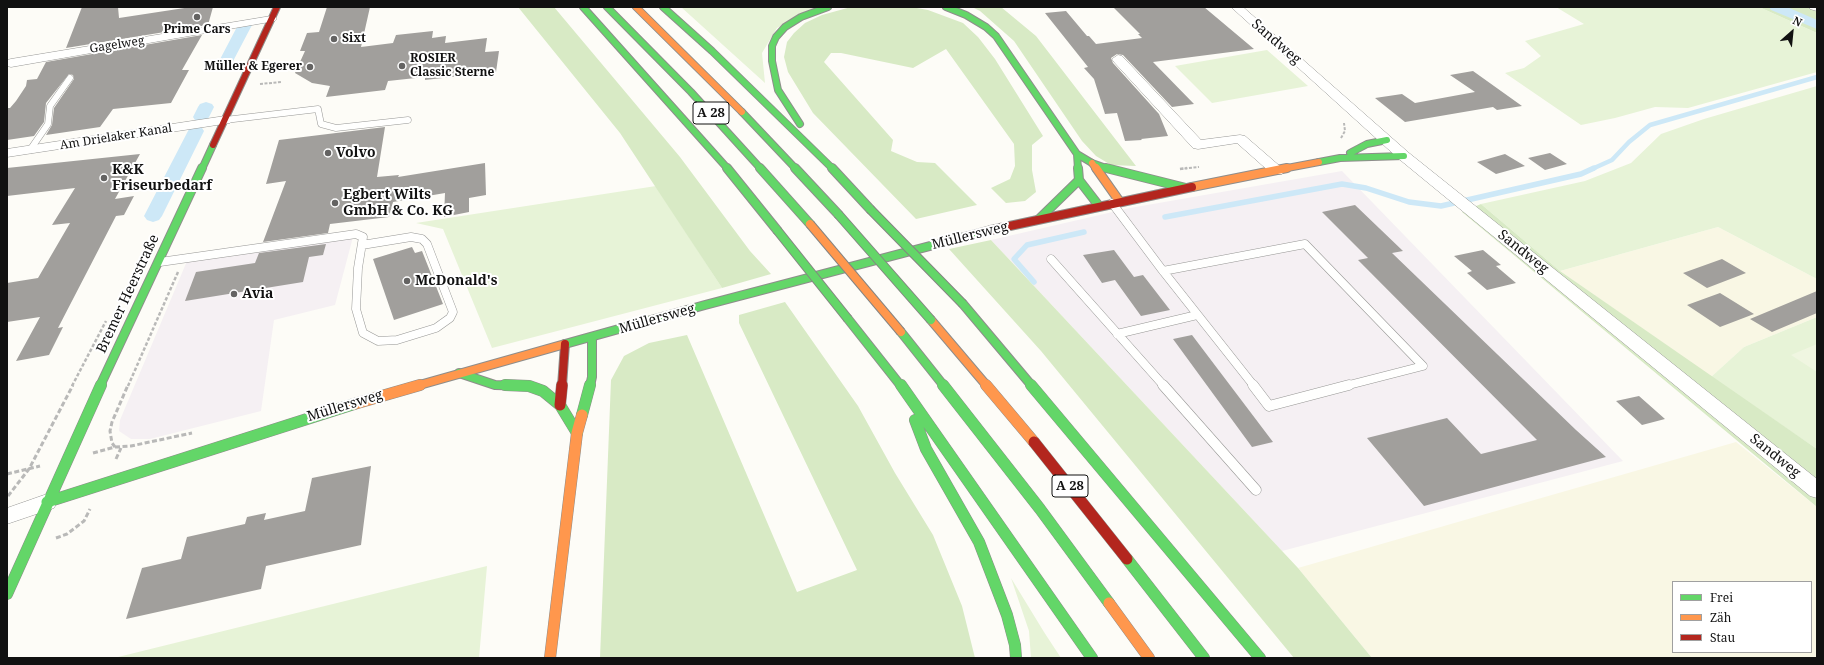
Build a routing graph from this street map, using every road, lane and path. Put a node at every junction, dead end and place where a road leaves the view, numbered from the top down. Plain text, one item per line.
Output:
1 (277, 7) edge
2 (583, 7) edge
3 (607, 7) edge
4 (636, 7) edge
5 (663, 7) edge
6 (828, 7) edge
7 (946, 7) edge
8 (1236, 7) edge
9 (1814, 7) edge
10 (1817, 8) edge
11 (271, 19) junction
12 (1118, 59) dead end
13 (11, 62) dead end
14 (288, 67) dead end
15 (265, 69) dead end
16 (70, 78) dead end
17 (282, 82) dead end
18 (258, 84) dead end
19 (225, 120) junction
20 (408, 120) dead end
21 (1387, 140) junction
22 (813, 148) junction
23 (30, 150) junction
24 (7, 153) edge
25 (1077, 154) junction
26 (1404, 156) junction
27 (1340, 158) junction
28 (1092, 163) junction
29 (1277, 171) junction
30 (1079, 180) junction
31 (1186, 188) junction
32 (1116, 203) junction
33 (1099, 206) junction
34 (1040, 219) junction
35 (362, 245) junction
36 (1051, 259) dead end
37 (159, 262) junction
38 (1163, 271) junction
39 (1198, 315) junction
40 (1117, 334) junction
41 (592, 337) junction
42 (565, 344) junction
43 (459, 373) junction
44 (902, 388) junction
45 (560, 405) junction
46 (577, 433) junction
47 (1256, 490) dead end
48 (1817, 490) edge
49 (47, 502) junction
50 (7, 516) edge
51 (7, 594) edge
52 (550, 658) edge
53 (1016, 658) edge
54 (1092, 658) edge
55 (1149, 658) edge
56 (1204, 658) edge
57 (1260, 658) edge

1 - 11 main road, Bremer Heerstraße
2 - 44 main road, bridge
3 - 55 main road, A 28, bridge
4 - 56 main road, A 28, bridge
5 - 22 main road
6 - 22 main road
7 - 25 main road
8 - 21 street, Sandweg
9 - 10 street
11 - 13 street, Gagelweg
11 - 19 main road, Bremer Heerstraße
12 - 29 street
14 - 15 path
16 - 23 lane
17 - 18 path
19 - 20 lane
19 - 23 street, Am Drielaker Kanal
19 - 37 main road, Bremer Heerstraße
21 - 26 street, Sandweg
21 - 27 main road, Müllersweg
22 - 57 main road, bridge
23 - 24 street, Am Drielaker Kanal
25 - 28 main road
25 - 30 main road
26 - 27 main road, Müllersweg
26 - 48 street, Sandweg
27 - 29 main road, Müllersweg
28 - 31 main road
28 - 32 main road
29 - 31 main road, Müllersweg
30 - 33 main road
30 - 34 main road
31 - 32 main road, Müllersweg
32 - 33 main road, Müllersweg
32 - 38 lane
33 - 34 main road, Müllersweg
34 - 41 main road, Müllersweg
35 - 35 lane
35 - 37 lane
36 - 40 lane
37 - 49 main road, Bremer Heerstraße
38 - 39 lane
38 - 39 lane
39 - 40 lane
40 - 47 lane
41 - 42 main road, Müllersweg
41 - 46 main road
42 - 43 main road, Müllersweg
42 - 45 main road
43 - 45 main road
43 - 49 main road, Müllersweg
44 - 53 main road
44 - 54 main road
45 - 46 main road
46 - 52 main road
49 - 50 street
49 - 51 main road, Bremer Heerstraße

